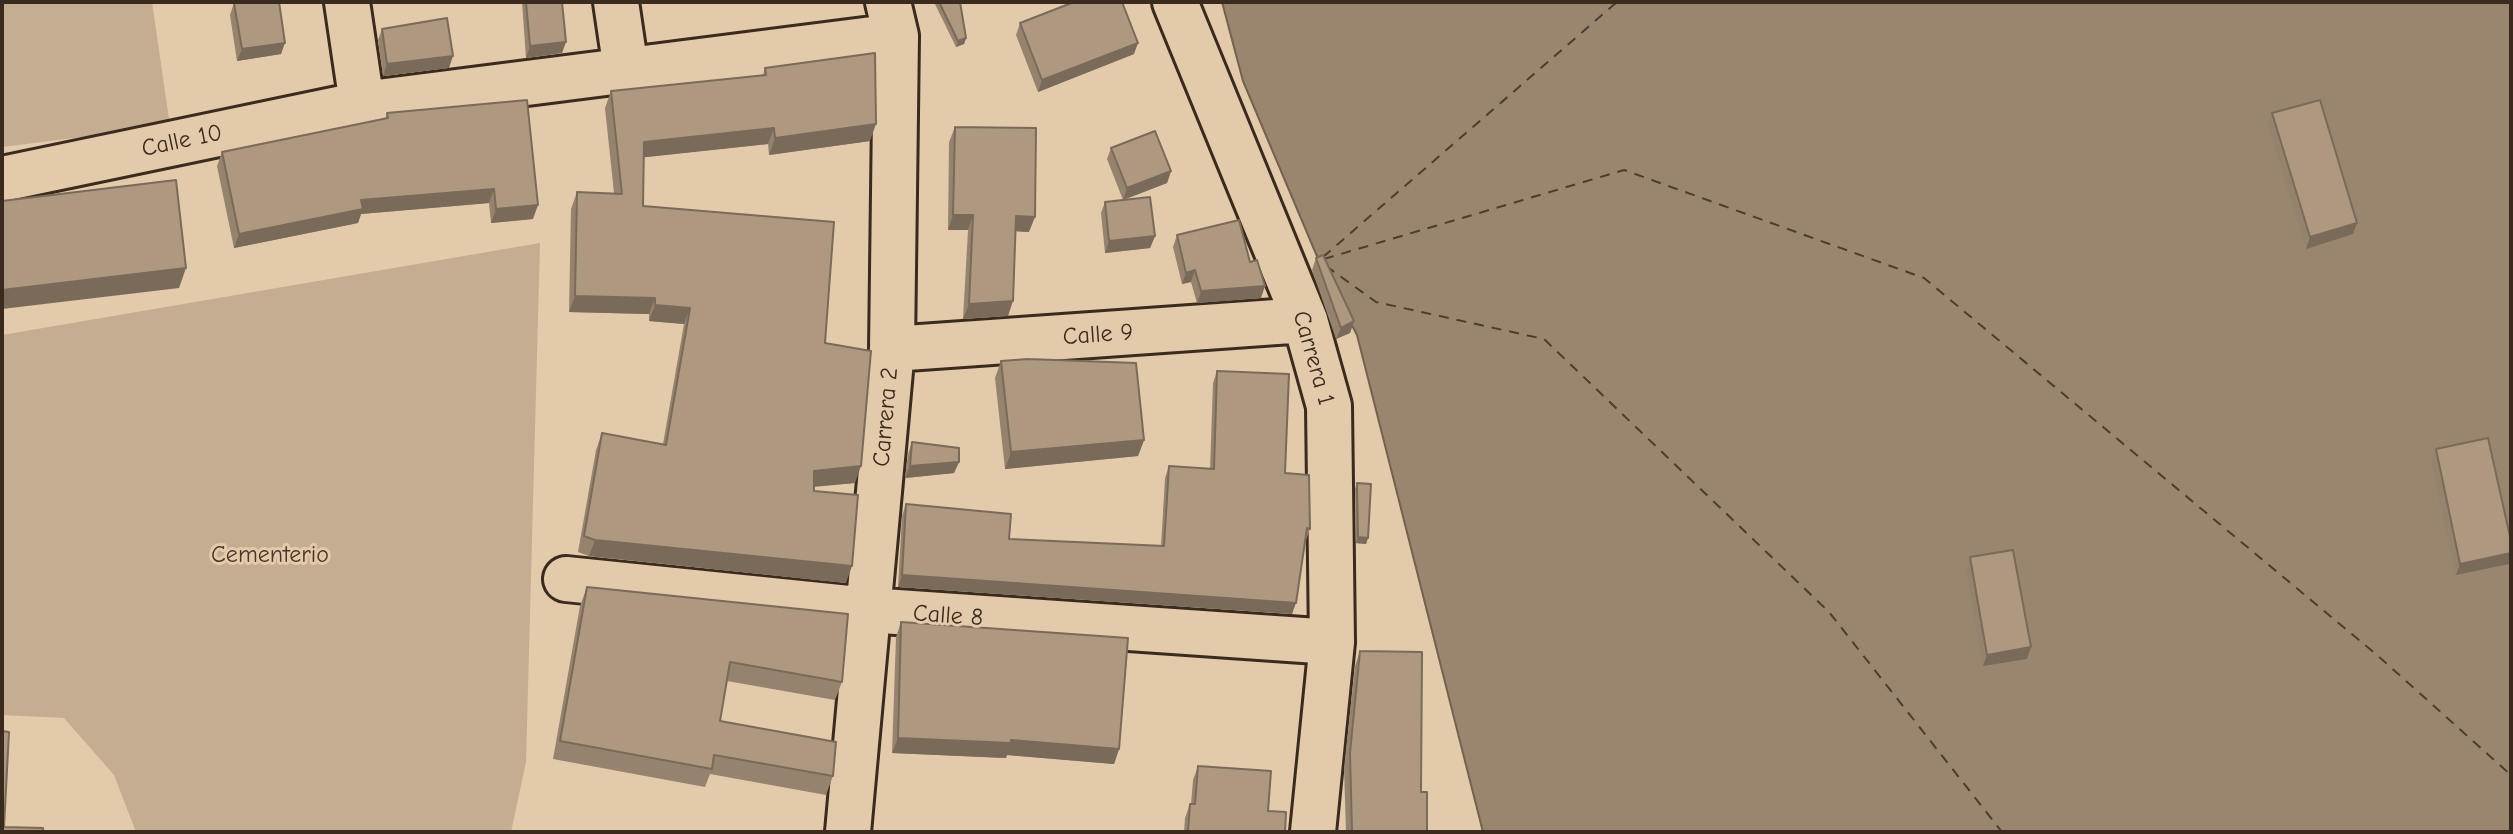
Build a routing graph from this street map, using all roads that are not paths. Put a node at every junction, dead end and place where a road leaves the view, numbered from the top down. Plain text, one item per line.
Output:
1 (347, 2) edge
2 (616, 2) edge
3 (1175, 2) edge
4 (892, 19) edge
5 (626, 70) junction
6 (362, 104) junction
7 (2, 179) edge
8 (1305, 320) junction
9 (892, 349) junction
10 (566, 579) dead end
11 (868, 610) junction
12 (1332, 642) junction
13 (848, 832) edge
14 (1313, 832) edge

1 - 6 street
2 - 5 street
3 - 8 street, Carrera 1
4 - 5 street, Calle 10
4 - 9 street, Carrera 2
5 - 6 street, Calle 10
6 - 7 street, Calle 10
8 - 9 street, Calle 9
8 - 12 street, Carrera 1
9 - 11 street, Carrera 2
10 - 11 street, Calle 8
11 - 12 street, Calle 8
11 - 13 street, Carrera 2
12 - 14 street, Carrera 1

